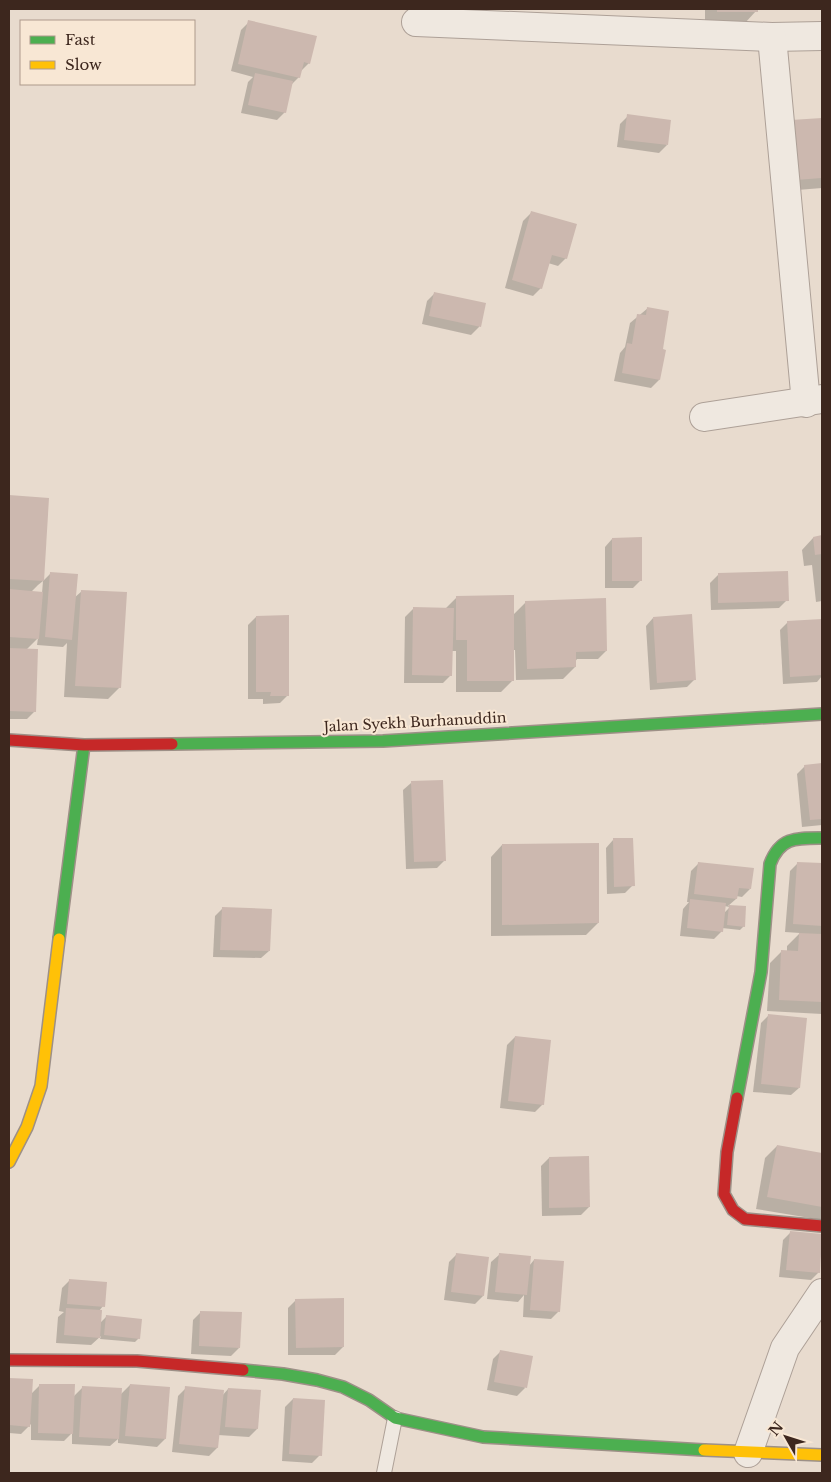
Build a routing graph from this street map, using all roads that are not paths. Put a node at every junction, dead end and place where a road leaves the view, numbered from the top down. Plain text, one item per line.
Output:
1 (416, 22) dead end
2 (772, 36) junction
3 (822, 36) edge
4 (814, 401) edge
5 (704, 417) dead end
6 (822, 714) edge
7 (9, 740) edge
8 (84, 745) junction
9 (822, 838) edge
10 (9, 1162) edge
11 (822, 1226) edge
12 (822, 1293) edge
13 (9, 1360) edge
14 (395, 1418) junction
15 (748, 1453) junction
16 (822, 1455) edge
17 (384, 1473) edge

1 - 2 street
2 - 3 street
2 - 4 street
4 - 5 street
6 - 8 street, Jalan Syekh Burhanuddin
7 - 8 street, Jalan Syekh Burhanuddin
8 - 10 street
9 - 11 street
12 - 15 street
13 - 14 street
14 - 15 street
14 - 17 lane
15 - 16 street

